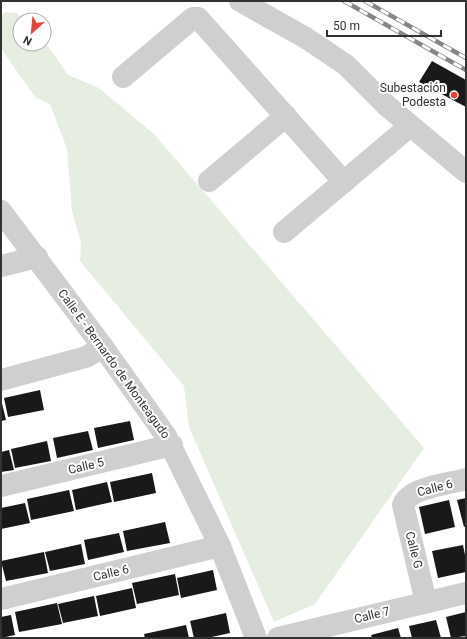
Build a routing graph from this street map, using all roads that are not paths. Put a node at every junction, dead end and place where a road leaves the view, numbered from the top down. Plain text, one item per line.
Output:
1 (240, 1) edge
2 (123, 77) dead end
3 (286, 116) junction
4 (410, 126) junction
5 (466, 172) edge
6 (209, 181) dead end
7 (344, 182) junction
8 (1, 211) edge
9 (284, 232) dead end
10 (37, 257) junction
11 (1, 266) edge
12 (104, 347) junction
13 (1, 380) edge
14 (172, 445) junction
15 (466, 479) edge
16 (1, 486) edge
17 (406, 499) joint
18 (220, 546) junction
19 (466, 593) edge
20 (1, 599) edge
21 (426, 602) junction
22 (256, 638) edge
23 (278, 638) edge

1 - 4 street
2 - 3 street
3 - 6 street
3 - 7 street
4 - 5 street
4 - 7 street
7 - 9 street
8 - 10 street, Calle E - Bernardo de Monteagudo
10 - 11 street
10 - 12 street, Calle E - Bernardo de Monteagudo
12 - 13 street
12 - 14 street, Calle E - Bernardo de Monteagudo
14 - 16 street, Calle 5
14 - 18 street, Calle E - Bernardo de Monteagudo
15 - 17 street, Calle 6
17 - 21 street, Calle G
18 - 20 street, Calle 6
18 - 22 street, Calle E - Bernardo de Monteagudo
19 - 21 street, Calle 7
21 - 23 street, Calle 7

